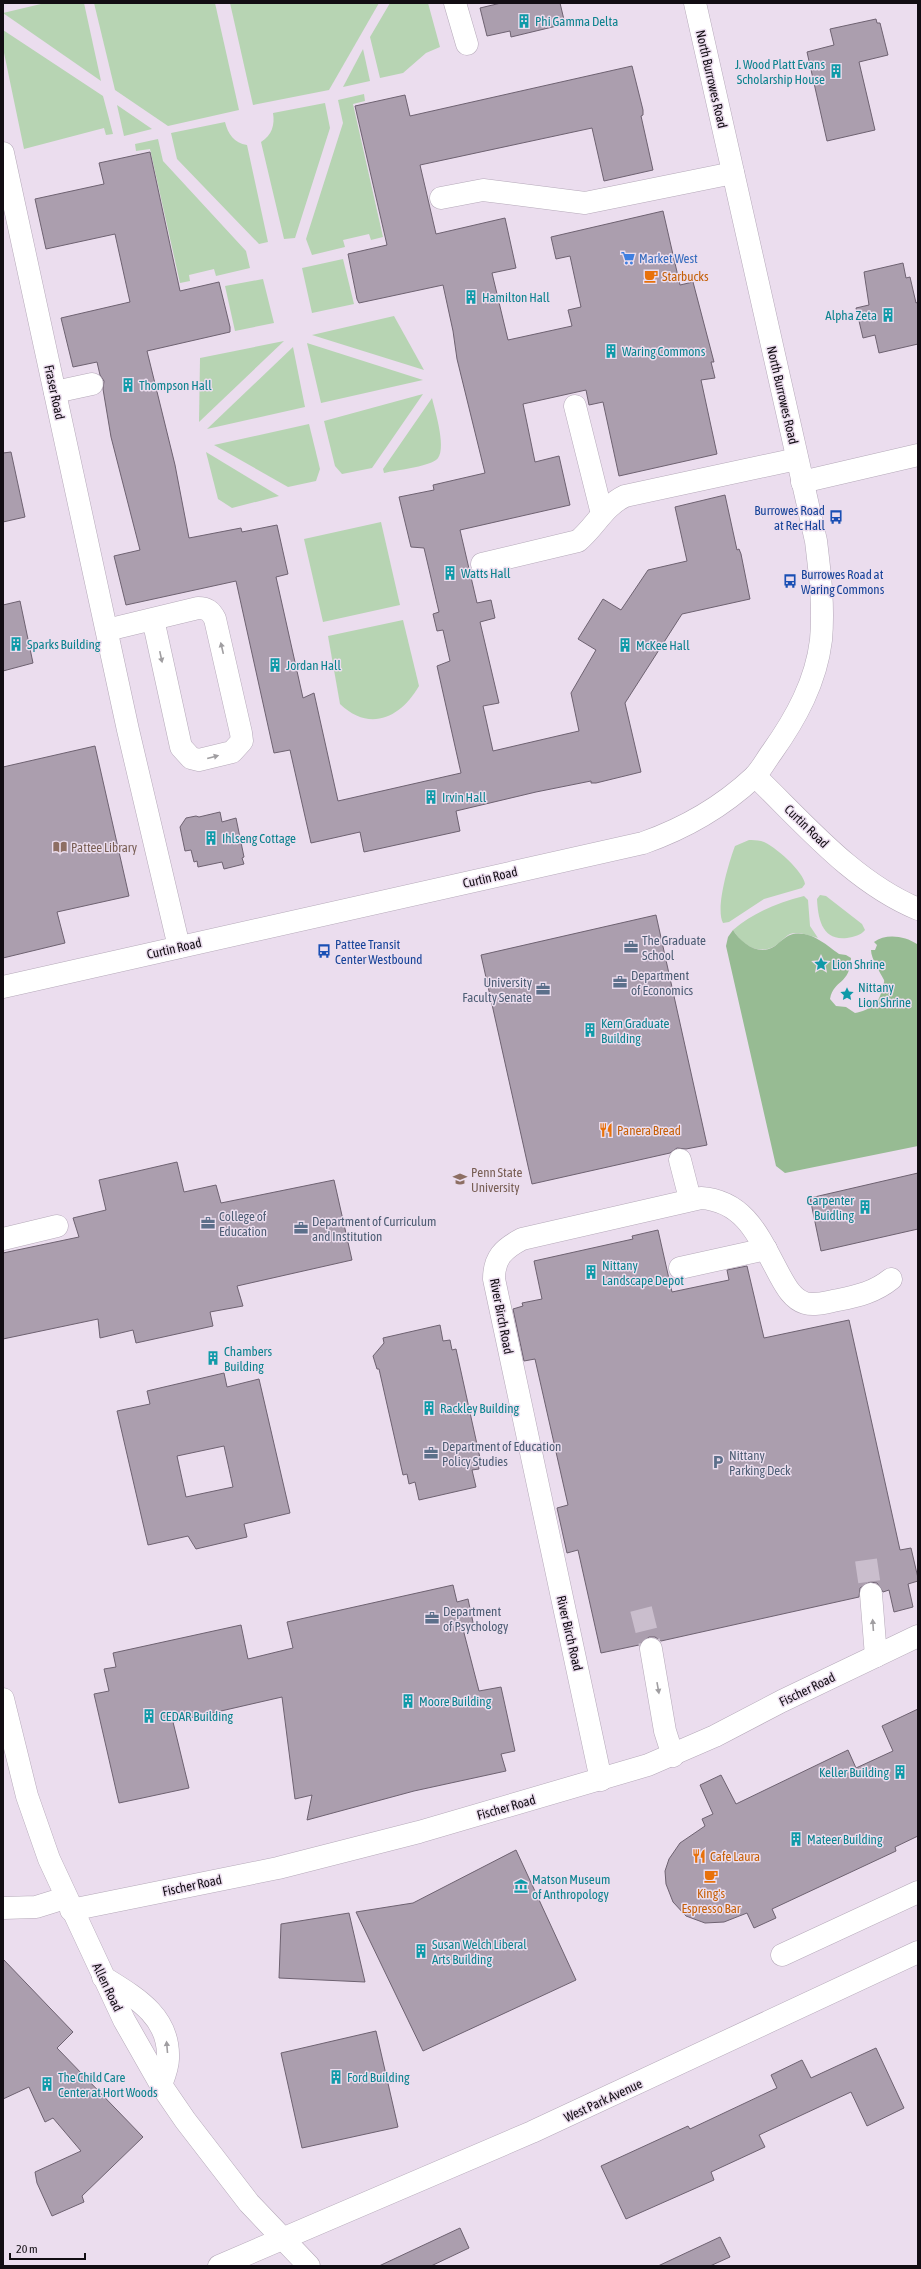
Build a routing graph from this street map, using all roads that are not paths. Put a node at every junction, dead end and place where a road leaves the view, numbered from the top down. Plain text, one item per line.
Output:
1 (455, 3) edge
2 (695, 3) edge
3 (467, 44) dead end
4 (3, 153) edge
5 (733, 173) junction
6 (441, 198) dead end
7 (92, 384) dead end
8 (55, 392) junction
9 (575, 406) dead end
10 (918, 455) edge
11 (797, 459) junction
12 (802, 482) junction
13 (602, 514) junction
14 (482, 564) dead end
15 (153, 619) junction
16 (107, 630) junction
17 (755, 776) junction
18 (918, 909) edge
19 (179, 947) junction
20 (3, 987) edge
21 (680, 1160) dead end
22 (690, 1199) junction
23 (57, 1226) dead end
24 (3, 1239) edge
25 (766, 1249) junction
26 (680, 1268) dead end
27 (891, 1279) dead end
28 (871, 1594) tunnel mouth
29 (918, 1636) edge
30 (651, 1649) tunnel mouth
31 (876, 1656) junction
32 (3, 1699) edge
33 (673, 1756) junction
34 (601, 1780) junction
35 (918, 1892) edge
36 (68, 1904) junction
37 (3, 1908) edge
38 (918, 1952) edge
39 (782, 1955) dead end
40 (102, 1976) junction
41 (161, 2085) junction
42 (283, 2238) junction
43 (219, 2266) edge
44 (309, 2266) edge

1 - 3 street
2 - 5 street, North Burrowes Road
4 - 8 street, Fraser Road
5 - 6 street
5 - 11 street, North Burrowes Road
7 - 8 street
8 - 16 street, Fraser Road
9 - 13 street
10 - 12 street
11 - 12 street, North Burrowes Road
11 - 13 street
12 - 17 street, North Burrowes Road
13 - 14 street
15 -> 15 street
15 - 16 street
16 - 19 street, Fraser Road
17 - 18 street, Curtin Road
17 - 19 street, Curtin Road
19 - 20 street, Curtin Road
21 - 22 street
22 - 25 street, River Birch Road
22 - 34 street, River Birch Road
23 - 24 street
25 - 26 street
25 - 27 street, River Birch Road
31 -> 28 street
29 - 31 street, Fischer Road
30 -> 33 street
31 - 33 street, Fischer Road
32 - 36 street, Allen Road
33 - 34 street, Fischer Road
34 - 36 street, Fischer Road
35 - 39 street
36 - 37 street, Fischer Road
36 - 40 street, Allen Road
38 - 42 street, West Park Avenue
40 - 41 street, Allen Road
41 -> 40 street
41 - 42 street, Allen Road
42 - 43 street, West Park Avenue
42 - 44 street, Allen Road

